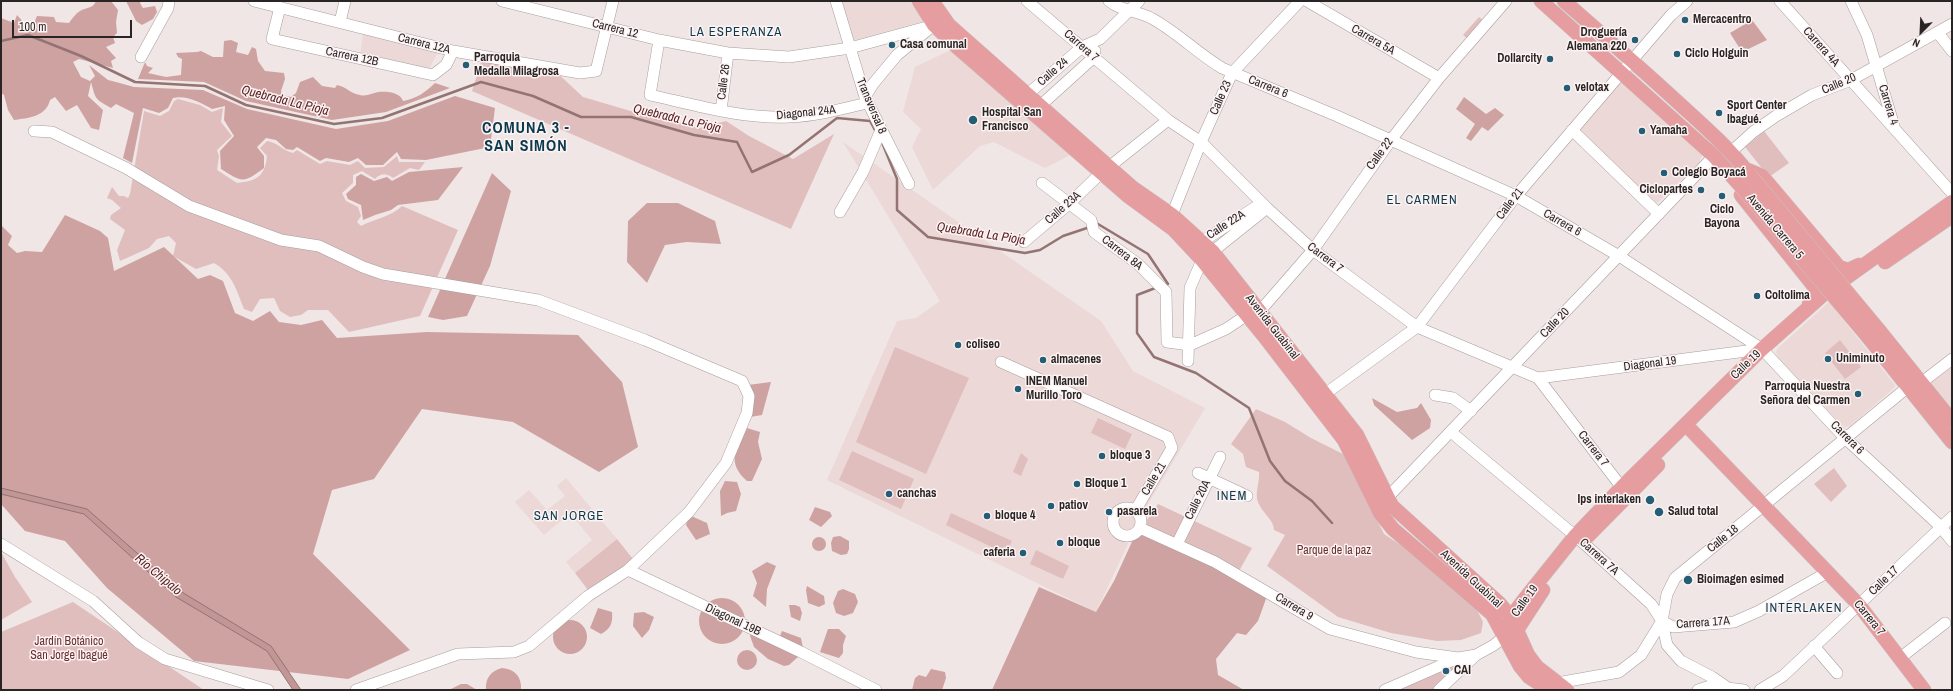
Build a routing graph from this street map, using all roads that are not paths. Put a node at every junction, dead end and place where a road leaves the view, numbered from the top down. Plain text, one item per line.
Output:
1 (170, 1) edge
2 (254, 1) edge
3 (345, 1) edge
4 (502, 1) edge
5 (613, 1) edge
6 (836, 1) edge
7 (919, 1) edge
8 (932, 1) edge
9 (1027, 1) edge
10 (1109, 1) edge
11 (1139, 1) edge
12 (1300, 1) edge
13 (1307, 1) edge
14 (1506, 1) edge
15 (1541, 1) edge
16 (1564, 1) edge
17 (1686, 1) edge
18 (1780, 1) edge
19 (1851, 1) edge
20 (280, 7) junction
21 (1129, 11) junction
22 (340, 22) junction
23 (938, 22) junction
24 (1952, 24) edge
25 (606, 27) junction
26 (1938, 33) junction
27 (1100, 39) junction
28 (659, 40) junction
29 (1082, 47) junction
30 (850, 48) junction
31 (453, 51) junction
32 (1952, 51) edge
33 (728, 53) junction
34 (141, 57) dead end
35 (1093, 58) junction
36 (1633, 60) junction
37 (1876, 66) junction
38 (1622, 72) junction
39 (1232, 73) junction
40 (1439, 78) junction
41 (1851, 80) junction
42 (1028, 94) junction
43 (866, 100) junction
44 (1041, 105) junction
45 (721, 111) junction
46 (1168, 120) junction
47 (1894, 129) junction
48 (880, 130) junction
49 (1572, 130) junction
50 (34, 131) dead end
51 (1390, 140) junction
52 (1201, 142) junction
53 (1731, 152) junction
54 (1714, 156) junction
55 (1105, 170) junction
56 (1747, 171) junction
57 (1735, 180) junction
58 (1042, 183) dead end
59 (909, 184) dead end
60 (1516, 196) junction
61 (1070, 203) junction
62 (1951, 204) edge
63 (1265, 205) junction
64 (840, 212) dead end
65 (1659, 214) junction
66 (1172, 215) junction
67 (1024, 242) dead end
68 (1197, 245) junction
69 (1313, 250) junction
70 (1208, 256) junction
71 (1619, 256) junction
72 (1851, 285) junction
73 (1250, 314) junction
74 (1417, 327) junction
75 (1873, 333) junction
76 (1190, 345) junction
77 (1766, 352) junction
78 (1952, 359) edge
79 (1188, 361) dead end
80 (1001, 362) dead end
81 (1512, 368) junction
82 (1538, 378) junction
83 (1915, 382) junction
84 (1325, 394) junction
85 (1435, 395) dead end
86 (1471, 411) junction
87 (1952, 421) edge
88 (1691, 430) junction
89 (1451, 432) junction
90 (1845, 438) junction
91 (1952, 442) edge
92 (1220, 457) dead end
93 (1198, 473) dead end
94 (1209, 478) junction
95 (1625, 491) junction
96 (1391, 494) junction
97 (1247, 496) dead end
98 (1763, 506) junction
99 (1135, 511) junction
100 (1952, 517) edge
101 (1940, 527) junction
102 (1140, 528) junction
103 (1578, 539) junction
104 (1952, 541) edge
105 (1, 544) edge
106 (1177, 544) junction
107 (628, 570) junction
108 (1828, 572) junction
109 (1859, 605) junction
110 (1511, 617) junction
111 (1662, 621) junction
112 (1945, 623) dead end
113 (1511, 633) junction
114 (1814, 646) junction
115 (1476, 655) junction
116 (1458, 658) junction
117 (1900, 658) junction
118 (1837, 673) dead end
119 (1558, 688) edge
120 (1730, 689) edge
121 (268, 690) edge
122 (356, 690) edge
123 (876, 690) edge
124 (1385, 690) edge
125 (1439, 690) edge
126 (1698, 690) edge
127 (1744, 690) edge
128 (1760, 690) edge
129 (1924, 690) edge

1 - 34 street
2 - 20 street, Carrera 12A
3 - 22 street
4 - 25 street, Carrera 12
5 - 25 street
6 - 30 street, Transversal 8
7 - 23 main road, Avenida Guabinal
8 - 23 main road, Avenida Guabinal
9 - 29 street, Carrera 7
10 - 21 street, Carrera 6
11 - 21 street, Calle 24
12 - 39 street, Calle 23
13 - 40 street, Carrera 5A
14 - 40 street, Calle 22
15 - 38 main road, Avenida Carrera 5
16 - 36 main road, Avenida Carrera 5
17 - 36 street, Calle 21
18 - 41 street, Carrera 4A
19 - 37 street, Carrera 4
20 - 22 street, Carrera 12A
20 - 31 street, Carrera 12B
21 - 27 street, Calle 24
21 - 39 street, Carrera 6
22 - 31 street, Carrera 12A
23 - 30 street, Carrera 12
23 - 42 main road, Avenida Guabinal
23 - 43 street
23 - 55 main road, Avenida Guabinal
24 - 26 street, Calle 20
25 - 28 street, Carrera 12
25 - 31 street, Carrera 12A
26 - 32 street
26 - 37 street, Calle 20
27 - 29 street, Calle 24
27 - 35 street, Calle 24
28 - 33 street, Carrera 12
28 - 45 street
29 - 35 street, Carrera 7
29 - 42 street, Calle 24
30 - 33 street, Carrera 12
30 - 43 street, Transversal 8
33 - 45 street, Calle 26
35 - 44 street, Calle 24
35 - 46 street, Carrera 7
36 - 38 street, Calle 21
36 - 53 main road, Avenida Carrera 5
37 - 41 street, Calle 20
37 - 47 street, Carrera 4
38 - 49 street, Calle 21
38 - 54 main road, Avenida Carrera 5
39 - 51 street, Carrera 6
39 - 52 street, Calle 23
40 - 51 street, Calle 22
41 - 47 street, Carrera 4A
41 - 53 street, Calle 20
42 - 44 main road, Avenida Guabinal
43 - 45 street, Diagonal 24A
43 - 48 street, Transversal 8
44 - 55 main road, Avenida Guabinal
46 - 52 street, Carrera 7
46 - 55 street, Calle 23A
47 - 62 street, Carrera 4
48 - 59 street, Transversal 8
48 - 64 street
49 - 60 street, Calle 21
49 - 65 street
50 - 107 street
51 - 60 street, Carrera 6
51 - 69 street, Calle 22
52 - 63 street, Carrera 7
52 - 66 street, Calle 23
53 - 56 main road, Avenida Carrera 5
54 - 57 main road, Avenida Carrera 5
54 - 65 street, Calle 20
55 - 61 street, Calle 23A
55 - 66 main road, Avenida Guabinal
55 - 68 main road, Avenida Guabinal
56 - 62 main road
56 - 75 main road, Avenida Carrera 5, bridge
57 - 75 main road, Avenida Carrera 5, bridge
57 - 77 main road
58 - 61 street, Carrera 8A
60 - 71 street, Carrera 6
60 - 74 street, Calle 21
61 - 67 street, Calle 23A
61 - 76 street, Carrera 8A
62 - 72 main road, Calle 19
62 - 77 main road, Calle 19
63 - 68 street, Calle 22A
63 - 69 street, Carrera 7
63 - 70 street, Calle 22A
65 - 71 street, Calle 20
66 - 68 main road, Avenida Guabinal
68 - 70 main road, Avenida Guabinal
69 - 73 street, Calle 22
69 - 74 street, Carrera 7
70 - 73 main road, Avenida Guabinal
70 - 76 street
71 - 77 street, Carrera 6
71 - 81 street, Calle 20
72 - 77 main road, Calle 19
72 - 83 main road
73 - 76 street, Calle 22
73 - 84 main road, Avenida Guabinal
73 - 113 main road, Avenida Guabinal
74 - 81 street, Carrera 7
74 - 84 street, Calle 21
75 - 83 main road, Avenida Carrera 5
76 - 79 street
77 - 82 street, Diagonal 19
77 - 88 main road, Calle 19
77 - 90 street, Carrera 6
77 - 95 main road, Calle 19
78 - 83 street, Calle 18
80 - 99 street, Calle 21
81 - 82 street, Carrera 7
81 - 86 street, Calle 20
82 - 95 street, Carrera 7
83 - 87 main road, Avenida Carrera 5
83 - 90 street, Calle 18
83 - 91 main road, Avenida Carrera 5
84 - 96 main road, Avenida Guabinal
85 - 86 street
86 - 89 street, Calle 20
88 - 95 main road, Calle 19
88 - 98 main road, Carrera 7
89 - 96 street, Calle 20
89 - 103 street, Carrera 7A
90 - 98 street, Calle 18
90 - 101 street, Carrera 6
92 - 94 street, Calle 20A
93 - 94 street
94 - 97 street
94 - 106 street, Calle 20A
95 - 103 main road, Calle 19
96 - 110 main road, Avenida Guabinal
98 - 108 main road, Carrera 7
98 - 111 street, Calle 18
99 - 102 street
99 - 102 street
100 - 101 street, Calle 17
101 - 104 street, Carrera 6
101 - 109 street, Calle 17
102 - 106 street, Carrera 9
103 - 110 main road, Calle 19
103 - 111 street, Carrera 7A
103 - 113 main road, Calle 19
105 - 121 street
106 - 116 street, Carrera 9
107 - 122 street
107 - 123 street, Diagonal 19B
108 - 109 main road, Carrera 7
108 - 111 street, Carrera 17A
109 - 114 street, Calle 17
109 - 117 main road, Carrera 7
110 - 113 main road, Calle 19
111 - 119 street, Calle 18
111 - 120 street, Carrera 7A
112 - 117 street
113 - 115 street
113 - 119 main road, Avenida Guabinal
114 - 118 street
114 - 128 street, Calle 17
115 - 116 street
115 - 125 street
116 - 124 street
117 - 129 main road, Carrera 7
120 - 126 street
120 - 127 street

